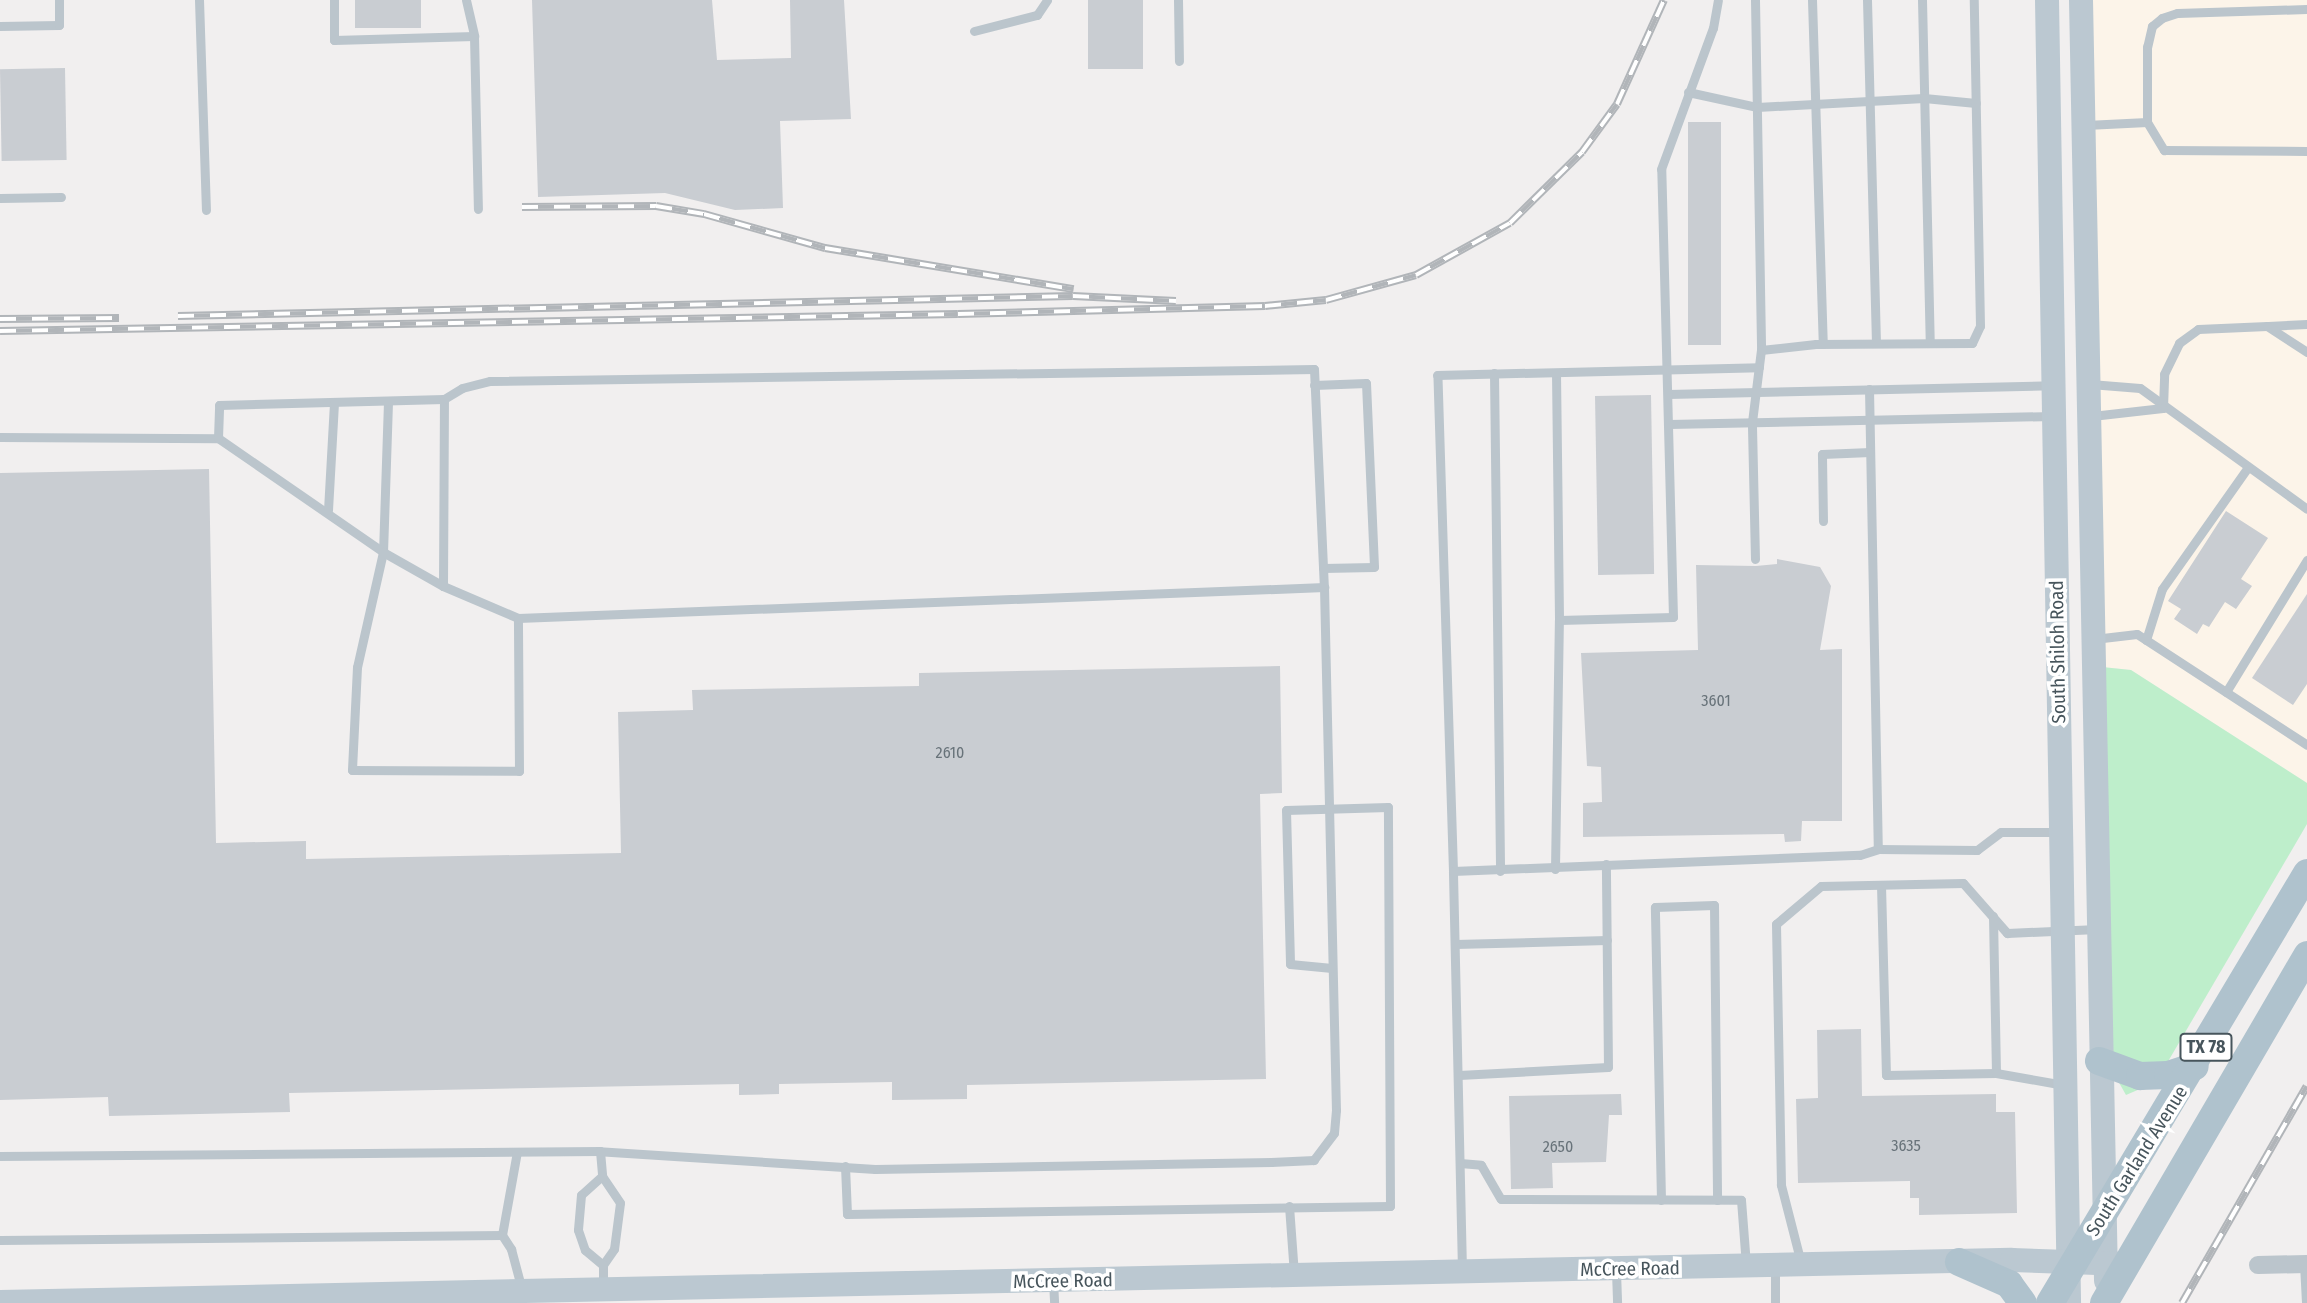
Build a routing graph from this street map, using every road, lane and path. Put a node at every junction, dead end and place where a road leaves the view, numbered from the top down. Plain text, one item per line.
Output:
1 (59, 0) edge
2 (199, 0) edge
3 (334, 0) edge
4 (466, 0) edge
5 (1047, 0) edge
6 (1178, 0) edge
7 (1718, 0) edge
8 (1755, 0) edge
9 (1812, 0) edge
10 (1867, 0) edge
11 (1922, 0) edge
12 (1974, 0) edge
13 (2047, 0) edge
14 (2081, 0) edge
15 (2307, 9) edge
16 (0, 26) edge
17 (974, 31) dead end
18 (474, 36) junction
19 (1179, 61) dead end
20 (1688, 92) junction
21 (1924, 98) junction
22 (1870, 102) junction
23 (1815, 103) junction
24 (1976, 103) junction
25 (1757, 107) junction
26 (2147, 122) junction
27 (2084, 125) junction
28 (2307, 151) edge
29 (61, 197) dead end
30 (0, 198) edge
31 (478, 209) dead end
32 (206, 210) dead end
33 (2307, 324) edge
34 (2267, 326) junction
35 (1877, 343) junction
36 (1823, 344) junction
37 (1930, 344) junction
38 (1761, 350) junction
39 (2307, 352) edge
40 (1759, 367) junction
41 (1667, 368) junction
42 (1494, 373) junction
43 (1556, 373) junction
44 (2088, 384) junction
45 (1314, 385) junction
46 (2054, 385) junction
47 (1869, 389) junction
48 (1755, 392) junction
49 (1668, 394) junction
50 (444, 399) junction
51 (334, 402) junction
52 (388, 402) junction
53 (2163, 408) junction
54 (2054, 416) junction
55 (2088, 416) junction
56 (1870, 420) junction
57 (1752, 422) junction
58 (1669, 424) junction
59 (0, 437) edge
60 (218, 438) junction
61 (1870, 452) junction
62 (2248, 467) junction
63 (2307, 509) edge
64 (328, 510) junction
65 (1823, 521) dead end
66 (383, 552) junction
67 (1755, 559) dead end
68 (2307, 560) edge
69 (1323, 568) junction
70 (443, 586) junction
71 (1324, 587) junction
72 (518, 618) junction
73 (1559, 620) junction
74 (2092, 639) junction
75 (2146, 640) junction
76 (2226, 692) junction
77 (2306, 740) edge
78 (1328, 806) junction
79 (2061, 832) junction
80 (1878, 849) junction
81 (1606, 864) junction
82 (1555, 869) junction
83 (1453, 871) junction
84 (1500, 871) junction
85 (2307, 873) edge
86 (1881, 885) junction
87 (1993, 916) junction
88 (2097, 929) junction
89 (2063, 932) junction
90 (1607, 940) junction
91 (1455, 944) junction
92 (2307, 955) edge
93 (1332, 968) junction
94 (2099, 1061) junction
95 (2195, 1066) junction
96 (1996, 1073) junction
97 (1459, 1075) junction
98 (2066, 1085) junction
99 (600, 1151) junction
100 (517, 1152) junction
101 (0, 1156) edge
102 (1460, 1163) junction
103 (845, 1166) junction
104 (602, 1176) junction
105 (1661, 1199) junction
106 (1717, 1199) junction
107 (1289, 1206) junction
108 (2103, 1219) junction
109 (502, 1235) junction
110 (0, 1240) edge
111 (1959, 1262) junction
112 (2116, 1264) junction
113 (2306, 1264) edge
114 (603, 1265) junction
115 (1801, 1265) junction
116 (2072, 1265) junction
117 (2258, 1265) dead end
118 (1746, 1266) junction
119 (1775, 1266) junction
120 (1616, 1269) junction
121 (1462, 1272) junction
122 (1294, 1276) junction
123 (603, 1291) junction
124 (1054, 1292) edge
125 (523, 1298) edge
126 (0, 1301) edge
127 (93, 1301) edge
128 (2105, 1302) edge
129 (1617, 1303) edge
130 (1775, 1303) edge
131 (2022, 1303) edge
132 (2050, 1303) edge
133 (2070, 1303) edge
134 (2306, 1303) edge

1 - 16 lane
2 - 32 lane
3 - 18 lane
4 - 18 lane
5 - 17 lane
6 - 19 lane
7 - 20 lane
8 - 25 lane
9 - 23 lane
10 - 22 lane
11 - 21 lane
12 - 24 lane
13 - 46 main road, South Shiloh Road
14 - 27 main road, South Shiloh Road
15 - 26 lane
18 - 31 lane
20 - 25 lane
20 - 41 lane
21 - 22 lane
21 - 24 lane
21 - 37 lane
22 - 23 lane
22 - 35 lane
23 - 25 lane
23 - 36 lane
24 - 37 lane
25 - 38 lane
26 - 27 lane
26 - 28 lane
27 - 44 main road, South Shiloh Road
29 - 30 lane
33 - 34 lane
34 - 39 lane
34 - 53 lane
35 - 36 lane
35 - 37 lane
36 - 38 lane
38 - 40 lane
40 - 41 lane
40 - 48 lane
41 - 43 lane
41 - 49 lane
42 - 43 lane
42 - 83 lane
42 - 84 lane
43 - 73 lane
44 - 46 main road
44 - 53 lane
44 - 55 main road, South Shiloh Road
45 - 50 lane
45 - 69 lane
45 - 69 lane
46 - 47 lane
46 - 54 main road, South Shiloh Road
47 - 48 lane
47 - 56 lane
48 - 49 lane
48 - 57 lane
49 - 58 lane
50 - 52 lane
50 - 70 lane
51 - 52 lane
51 - 60 lane
51 - 64 lane
52 - 66 lane
53 - 55 lane
53 - 62 lane
54 - 55 main road
54 - 56 lane
54 - 79 main road, South Shiloh Road
55 - 74 main road, South Shiloh Road
56 - 57 lane
56 - 61 lane
57 - 58 lane
57 - 67 lane
58 - 73 lane
59 - 60 lane
60 - 64 lane
61 - 65 lane
61 - 80 lane
62 - 63 lane
62 - 75 lane
64 - 66 lane
66 - 70 lane
66 - 72 lane
68 - 76 lane
69 - 71 lane
70 - 72 lane
71 - 72 lane
71 - 78 lane
73 - 82 lane
74 - 75 lane
74 - 88 main road, South Shiloh Road
75 - 76 lane
76 - 77 lane
78 - 93 lane
78 - 93 lane
78 - 107 lane
79 - 80 lane
79 - 89 main road, South Shiloh Road
80 - 81 lane
81 - 82 lane
81 - 90 lane
82 - 84 lane
83 - 84 lane
83 - 91 lane
85 - 95 main road, South Garland Avenue / TX 78
86 - 87 lane
86 - 96 lane
86 - 115 lane
87 - 89 lane
87 - 96 lane
88 - 89 lane
88 - 94 main road, South Shiloh Road
89 - 98 main road, South Shiloh Road
90 - 91 lane
90 - 97 lane
91 - 97 lane
92 - 112 main road, South Garland Avenue / TX 78
93 - 103 lane
94 - 95 main road
94 - 108 main road, South Shiloh Road
95 - 108 main road, South Garland Avenue / TX 78
96 - 98 lane
97 - 102 lane
98 - 116 main road, South Shiloh Road
99 - 100 lane
99 - 103 lane
99 - 104 lane
100 - 101 lane
100 - 109 lane
102 - 105 lane
102 - 121 lane
103 - 107 lane
104 - 114 lane
104 - 114 lane
105 - 106 lane
105 - 106 lane
106 - 118 lane
107 - 122 lane
108 - 112 main road, South Shiloh Road
108 - 116 main road, South Garland Avenue / TX 78
109 - 110 lane
109 - 125 lane
111 - 115 main road, McCree Road
111 - 116 main road, McCree Road
111 - 131 main road
112 - 116 main road, McCree Road
112 - 128 main road, South Garland Avenue / TX 78
113 - 117 street
113 - 134 lane
114 - 123 lane
115 - 119 main road, McCree Road
116 - 132 main road, South Garland Avenue / TX 78
116 - 133 main road, South Shiloh Road
118 - 119 main road, McCree Road
118 - 120 main road, McCree Road
119 - 130 lane
120 - 121 main road, McCree Road
120 - 129 lane
121 - 122 main road, McCree Road
122 - 124 main road, McCree Road
123 - 124 main road, McCree Road
123 - 125 main road, McCree Road
125 - 127 main road, McCree Road
126 - 127 main road, McCree Road

